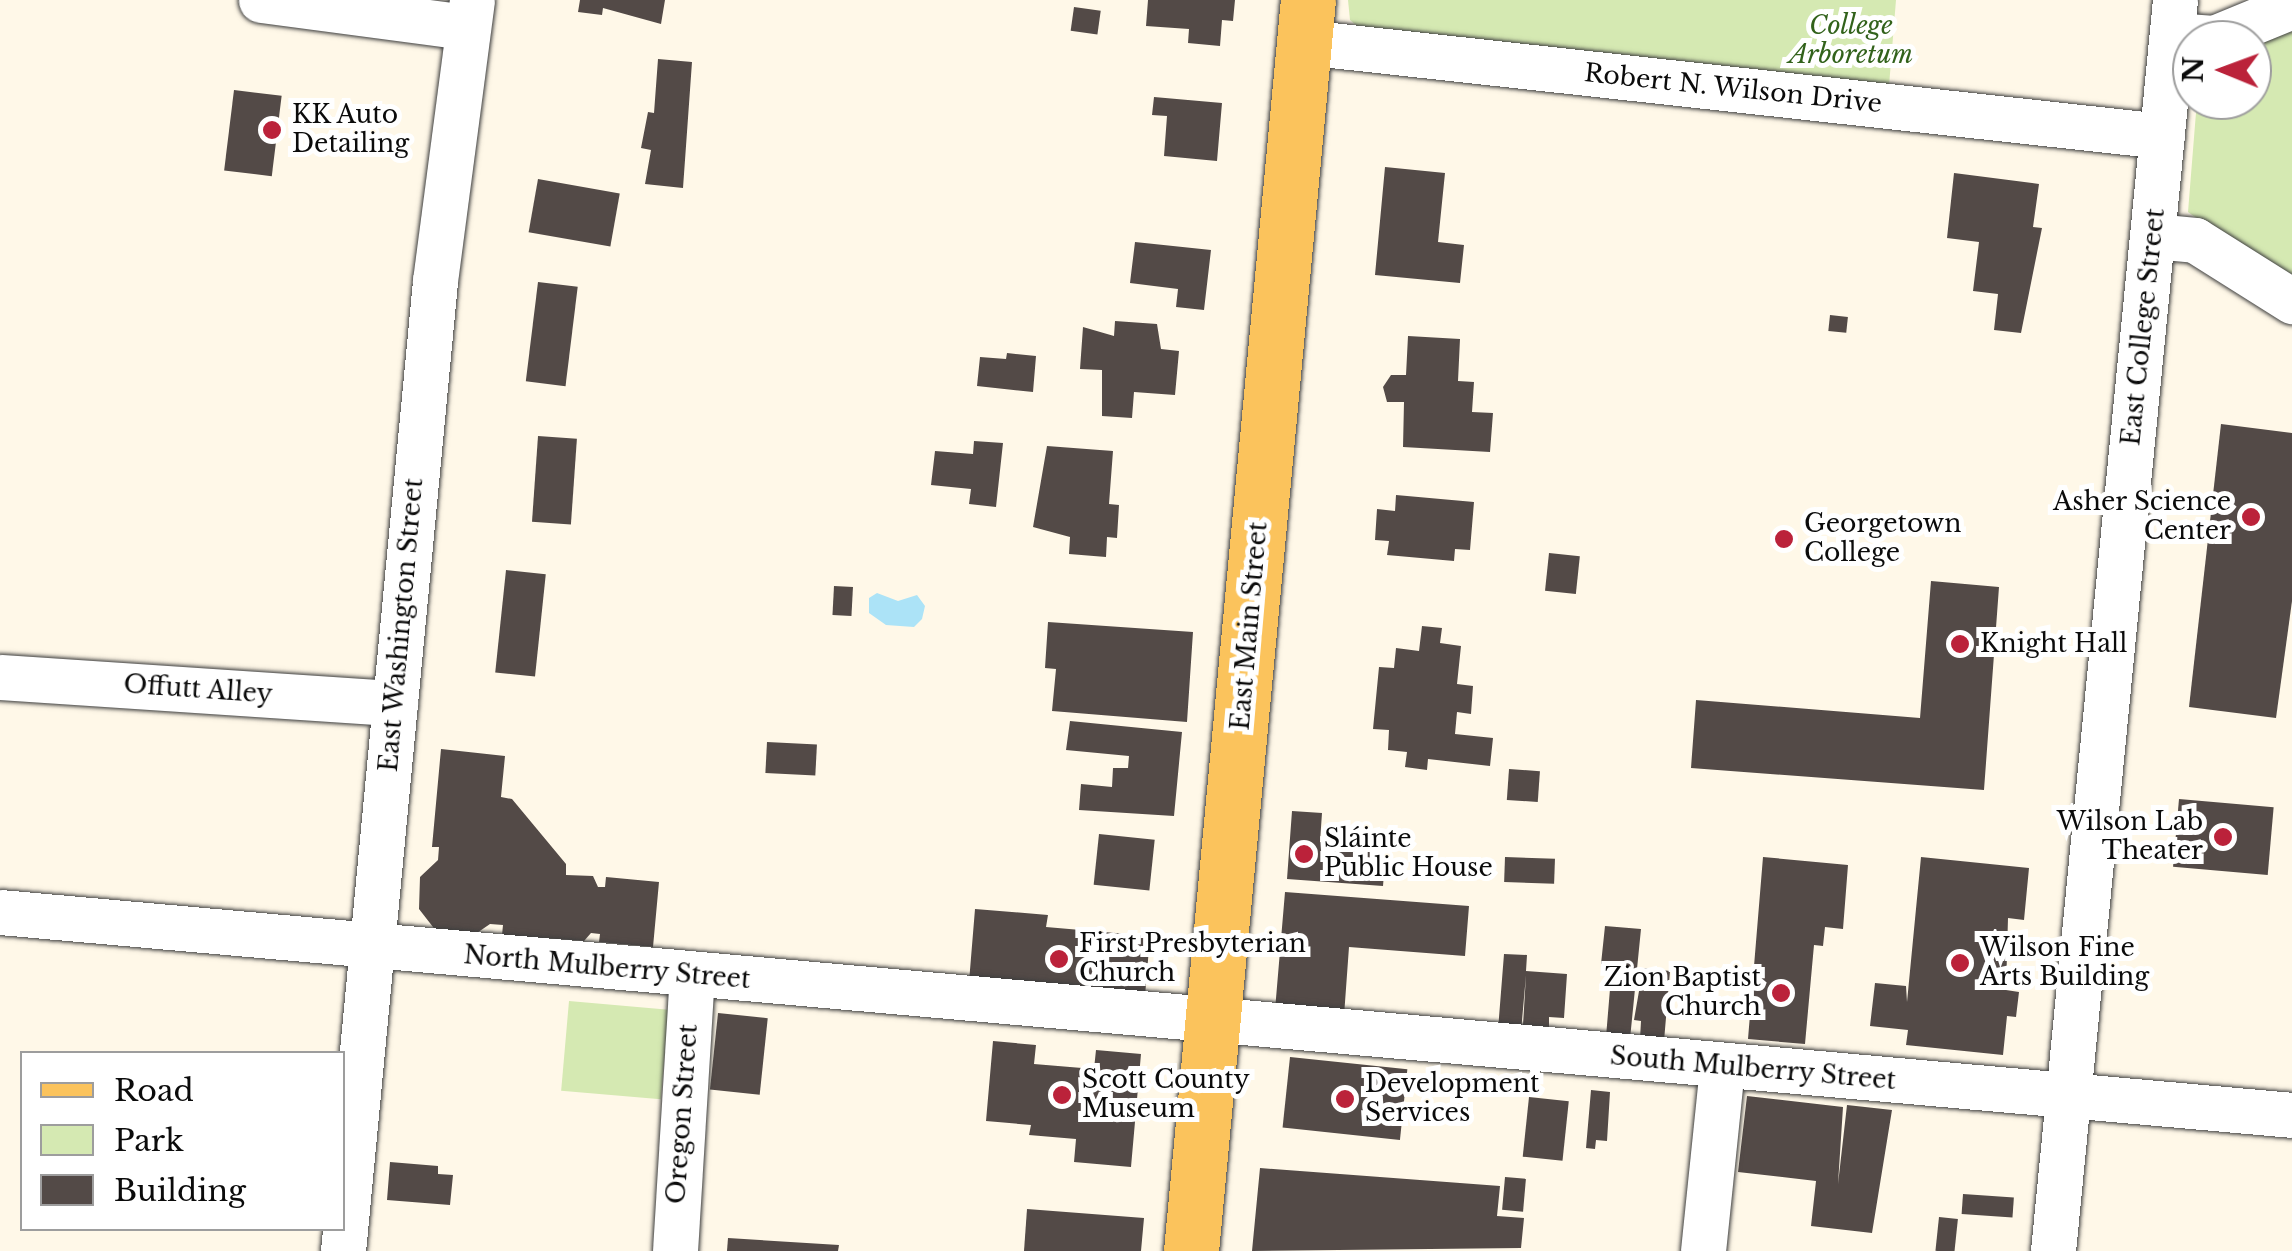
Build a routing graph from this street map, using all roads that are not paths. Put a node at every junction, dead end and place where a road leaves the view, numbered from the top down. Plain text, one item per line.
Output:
1 (261, 0) edge
2 (2292, 6) edge
3 (470, 14) edge
4 (2173, 18) edge
5 (1306, 21) edge
6 (2162, 136) junction
7 (2153, 236) junction
8 (2292, 301) edge
9 (0, 677) edge
10 (395, 703) junction
11 (0, 912) edge
12 (372, 946) junction
13 (692, 976) junction
14 (1214, 1023) junction
15 (1722, 1066) junction
16 (2068, 1098) junction
17 (2292, 1116) edge
18 (344, 1251) edge
19 (674, 1251) edge
20 (1192, 1251) edge
21 (1703, 1251) edge
22 (2053, 1251) edge

1 - 3 street
2 - 4 street
3 - 10 street, East Washington Street
4 - 6 street, East College Street
5 - 6 street, Robert N. Wilson Drive
5 - 14 main road, East Main Street
6 - 7 street, East College Street
7 - 8 street
7 - 16 street, East College Street
9 - 10 street, Offutt Alley
10 - 12 street, East Washington Street
11 - 12 street, North Mulberry Street
12 - 13 street, North Mulberry Street
12 - 18 street, East Washington Street
13 - 14 street, North Mulberry Street
13 - 19 street, Oregon Street
14 - 15 street, South Mulberry Street
14 - 20 main road, East Main Street
15 - 16 street, South Mulberry Street
15 - 21 street
16 - 17 street, South Mulberry Street
16 - 22 street, East College Street

